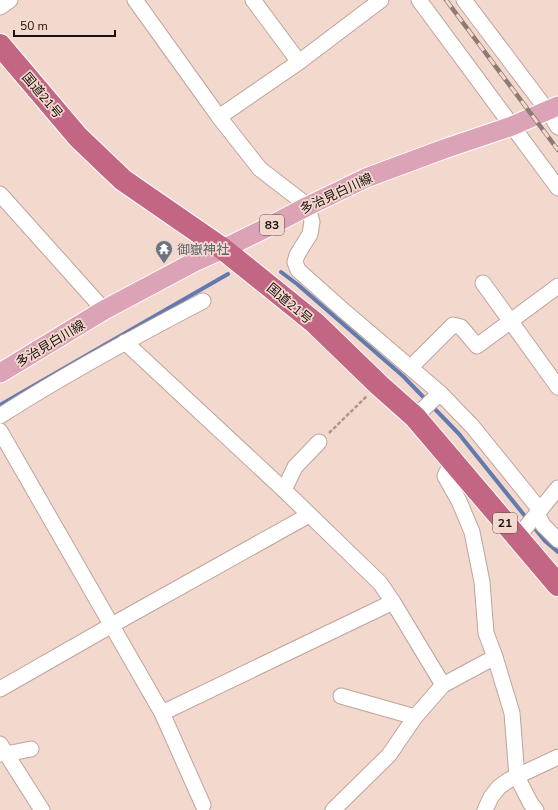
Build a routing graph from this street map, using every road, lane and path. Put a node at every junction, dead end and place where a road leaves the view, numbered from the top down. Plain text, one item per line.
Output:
1 (10, 0) edge
2 (135, 0) edge
3 (253, 0) edge
4 (381, 0) edge
5 (419, 0) edge
6 (464, 0) edge
7 (0, 7) edge
8 (0, 45) edge
9 (300, 62) junction
10 (552, 108) edge
11 (219, 117) junction
12 (512, 126) junction
13 (558, 127) edge
14 (558, 188) edge
15 (0, 194) edge
16 (308, 206) junction
17 (223, 249) junction
18 (483, 283) dead end
19 (558, 286) edge
20 (203, 301) dead end
21 (104, 310) junction
22 (510, 321) junction
23 (126, 342) junction
24 (411, 367) junction
25 (0, 373) edge
26 (379, 385) junction
27 (558, 387) edge
28 (440, 393) junction
29 (0, 416) edge
30 (415, 417) junction
31 (0, 431) edge
32 (320, 442) joint
33 (452, 461) junction
34 (558, 488) edge
35 (284, 490) junction
36 (538, 512) junction
37 (309, 515) junction
38 (517, 538) junction
39 (558, 540) edge
40 (558, 585) edge
41 (393, 602) junction
42 (112, 625) junction
43 (494, 656) junction
44 (444, 685) junction
45 (0, 689) edge
46 (341, 696) dead end
47 (162, 713) junction
48 (415, 717) junction
49 (31, 749) dead end
50 (2, 751) edge
51 (558, 756) edge
52 (517, 777) junction
53 (203, 804) dead end
54 (42, 810) edge
55 (333, 810) edge
56 (484, 810) edge
57 (536, 810) edge

1 - 7 street
2 - 11 street
3 - 9 street
4 - 9 street
5 - 12 street
6 - 10 street
8 - 17 highway, 国道21号 / 21
9 - 11 street
10 - 12 main road, 多治見白川線 / 83
10 - 13 street
11 - 16 street
12 - 14 street
12 - 16 main road, 多治見白川線 / 83
15 - 21 street
16 - 17 main road, 多治見白川線 / 83
16 - 24 street
17 - 21 main road, 多治見白川線 / 83
17 - 26 highway, 国道21号 / 21
18 - 22 street
19 - 22 street
20 - 23 street
21 - 25 main road, 多治見白川線 / 83
22 - 24 street
22 - 27 street
23 - 29 street
23 - 35 street
24 - 28 street
26 - 30 highway, 国道21号 / 21
26 - 32 path
28 - 30 street
28 - 36 street
30 - 33 highway, 国道21号 / 21
31 - 42 street
32 - 35 street
33 - 38 highway, 国道21号 / 21
33 - 43 street
34 - 36 street
35 - 37 street
36 - 38 street
36 - 39 street
37 - 41 street
37 - 42 street
38 - 40 highway, 国道21号 / 21
41 - 44 street
41 - 47 street
42 - 45 street
42 - 47 street
43 - 44 street
43 - 52 street
44 - 48 street
46 - 48 street
47 - 53 street
48 - 55 street
49 - 50 street
50 - 54 street
51 - 52 street
52 - 56 street
52 - 57 street

